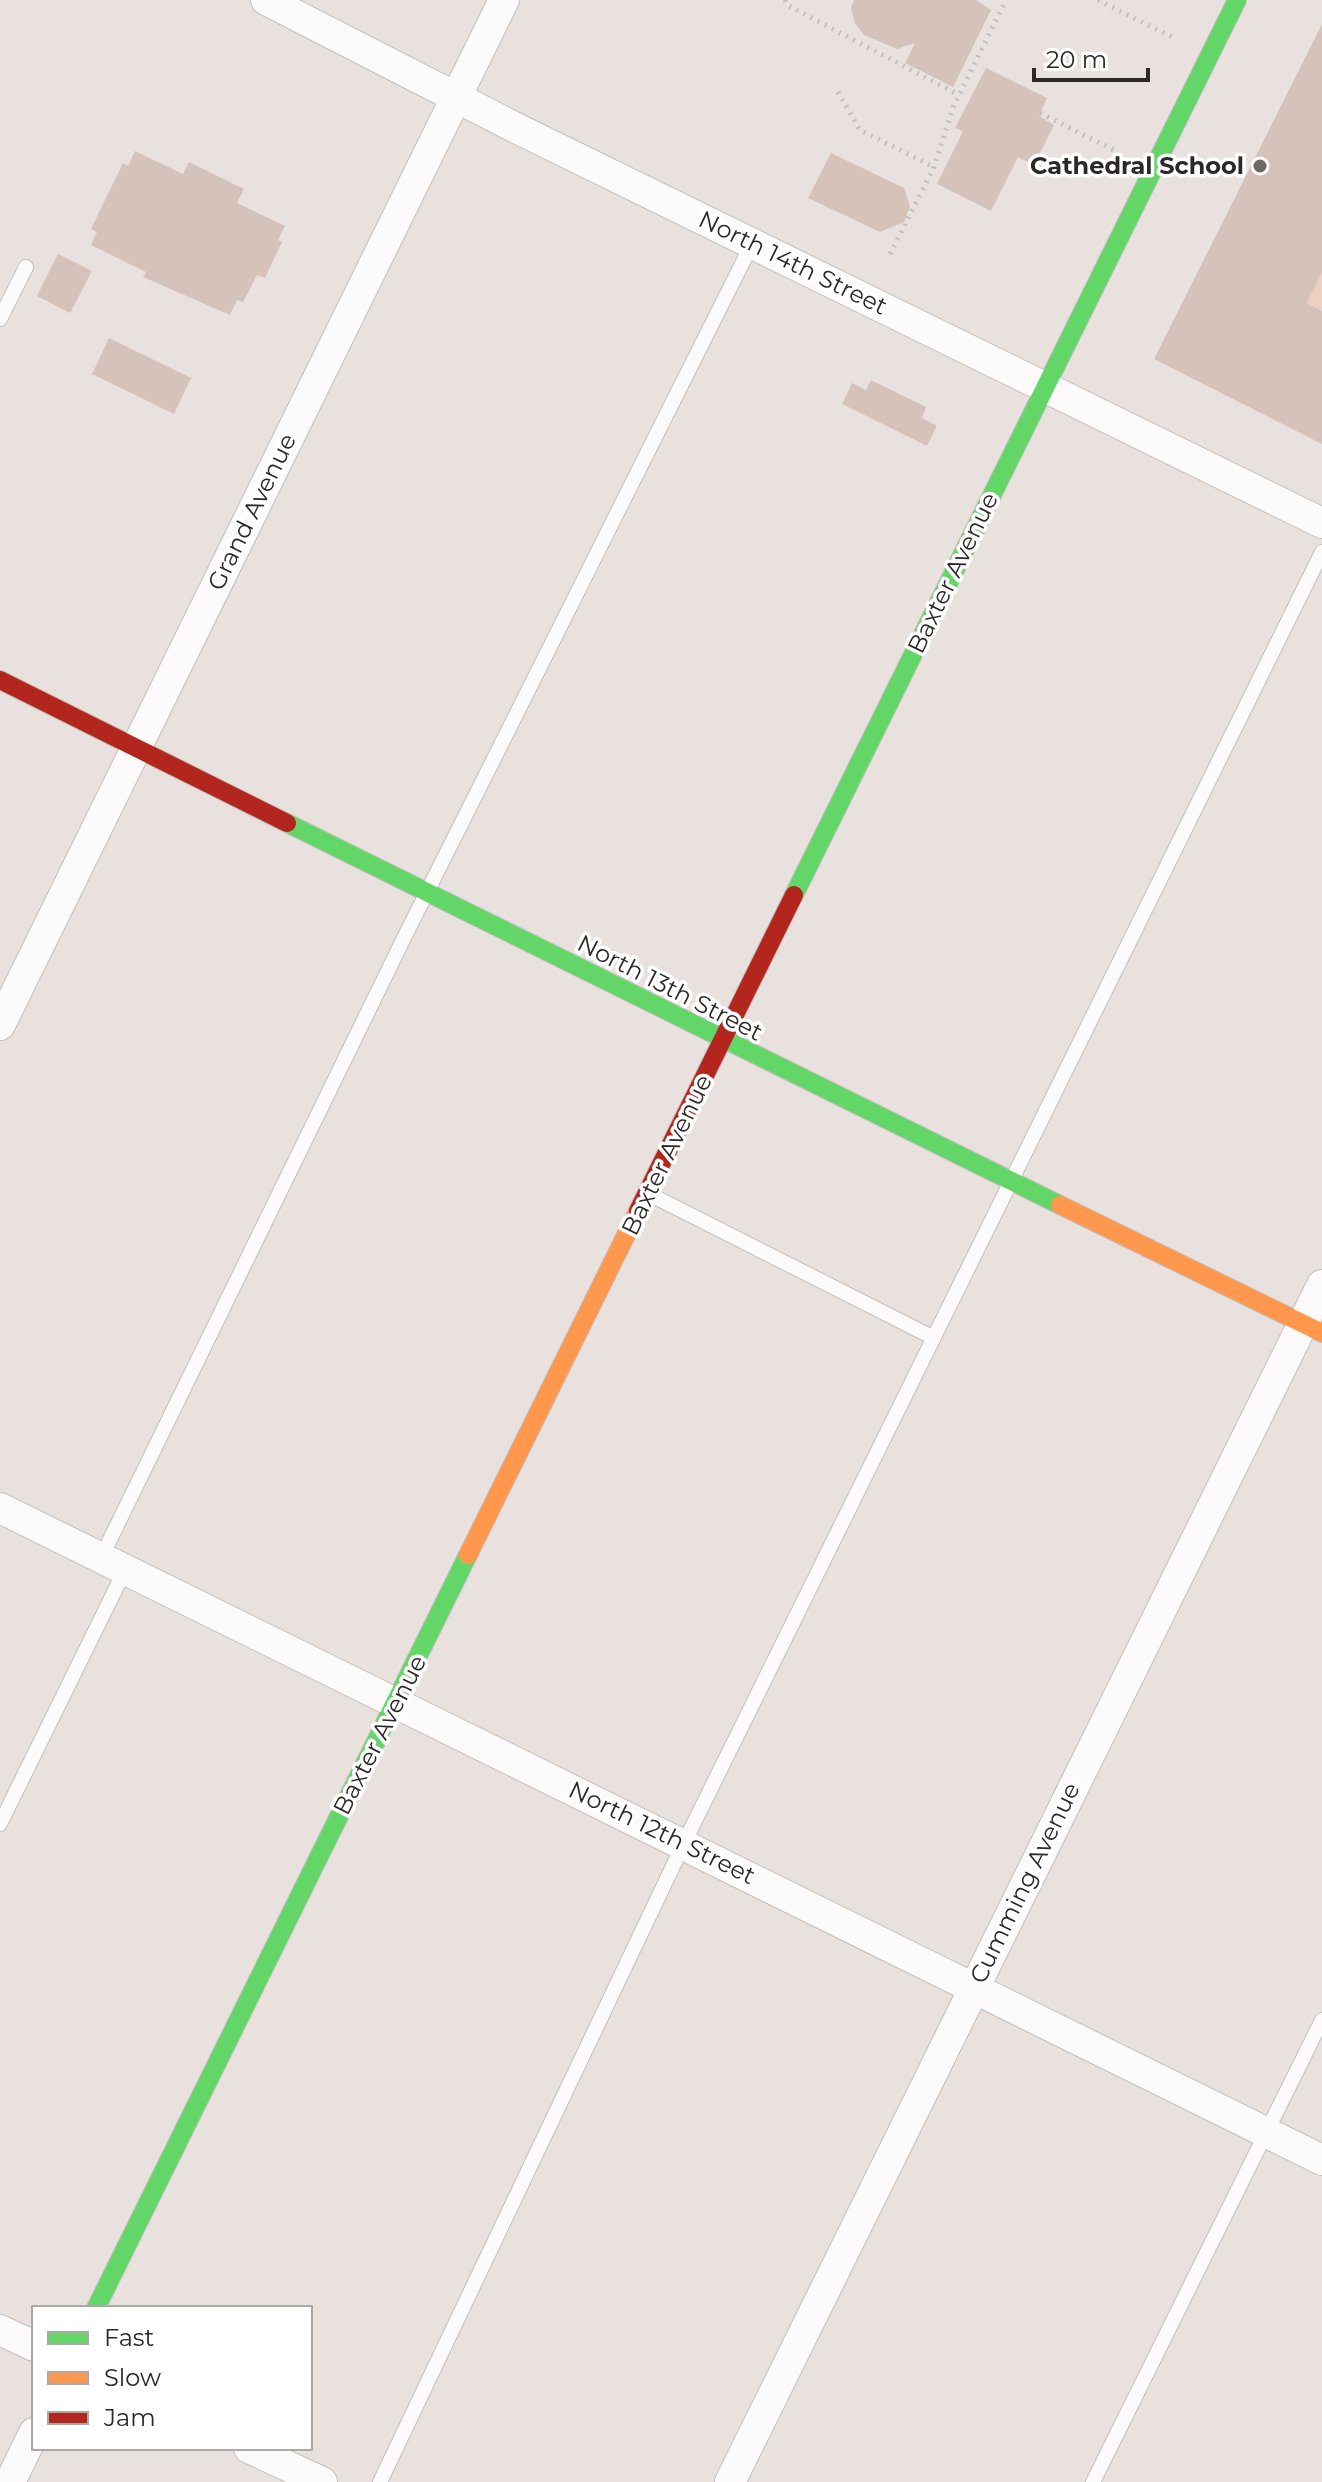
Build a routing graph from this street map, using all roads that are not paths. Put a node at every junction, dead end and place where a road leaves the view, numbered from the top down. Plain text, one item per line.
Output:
1 (266, 0) edge
2 (504, 0) edge
3 (1237, 0) edge
4 (457, 96) junction
5 (752, 244) junction
6 (26, 267) dead end
7 (0, 319) edge
8 (1045, 387) junction
9 (1322, 523) edge
10 (1322, 552) edge
11 (0, 680) edge
12 (137, 746) junction
13 (427, 892) junction
14 (0, 1025) edge
15 (723, 1041) junction
16 (1009, 1181) junction
17 (649, 1194) junction
18 (1322, 1285) edge
19 (1312, 1328) edge
20 (934, 1338) junction
21 (0, 1508) edge
22 (113, 1564) junction
23 (395, 1704) junction
24 (0, 1824) edge
25 (684, 1843) junction
26 (974, 1986) junction
27 (1322, 2020) edge
28 (1267, 2132) junction
29 (1322, 2160) edge
30 (97, 2306) edge
31 (0, 2330) edge
32 (32, 2345) edge
33 (32, 2437) edge
34 (253, 2450) edge
35 (10, 2482) edge
36 (322, 2482) edge
37 (380, 2482) edge
38 (730, 2482) edge
39 (1093, 2482) edge

1 - 4 street, North 14th Street
2 - 4 street, Grand Avenue
3 - 8 street, Baxter Avenue
4 - 5 street, North 14th Street
4 - 12 street, Grand Avenue
5 - 8 street, North 14th Street
5 - 13 lane
6 - 7 lane
8 - 9 street, North 14th Street
8 - 15 street, Baxter Avenue
10 - 16 lane
11 - 12 street, North 13th Street
12 - 13 street, North 13th Street
12 - 14 street, Grand Avenue
13 - 15 street, North 13th Street
13 - 22 lane
15 - 16 street, North 13th Street
15 - 17 street, Baxter Avenue
16 - 19 street, North 13th Street
16 - 20 lane
17 - 20 lane
17 - 23 street, Baxter Avenue
18 - 19 street, Cumming Avenue
19 - 26 street, Cumming Avenue
20 - 25 lane
21 - 22 street, North 12th Street
22 - 23 street, North 12th Street
22 - 24 lane
23 - 25 street, North 12th Street
23 - 30 street, Baxter Avenue
25 - 26 street, North 12th Street
25 - 37 lane
26 - 28 street, North 12th Street
26 - 38 street, Cumming Avenue
27 - 28 lane
28 - 29 street, North 12th Street
28 - 39 lane
31 - 32 street
33 - 35 street
34 - 36 street

